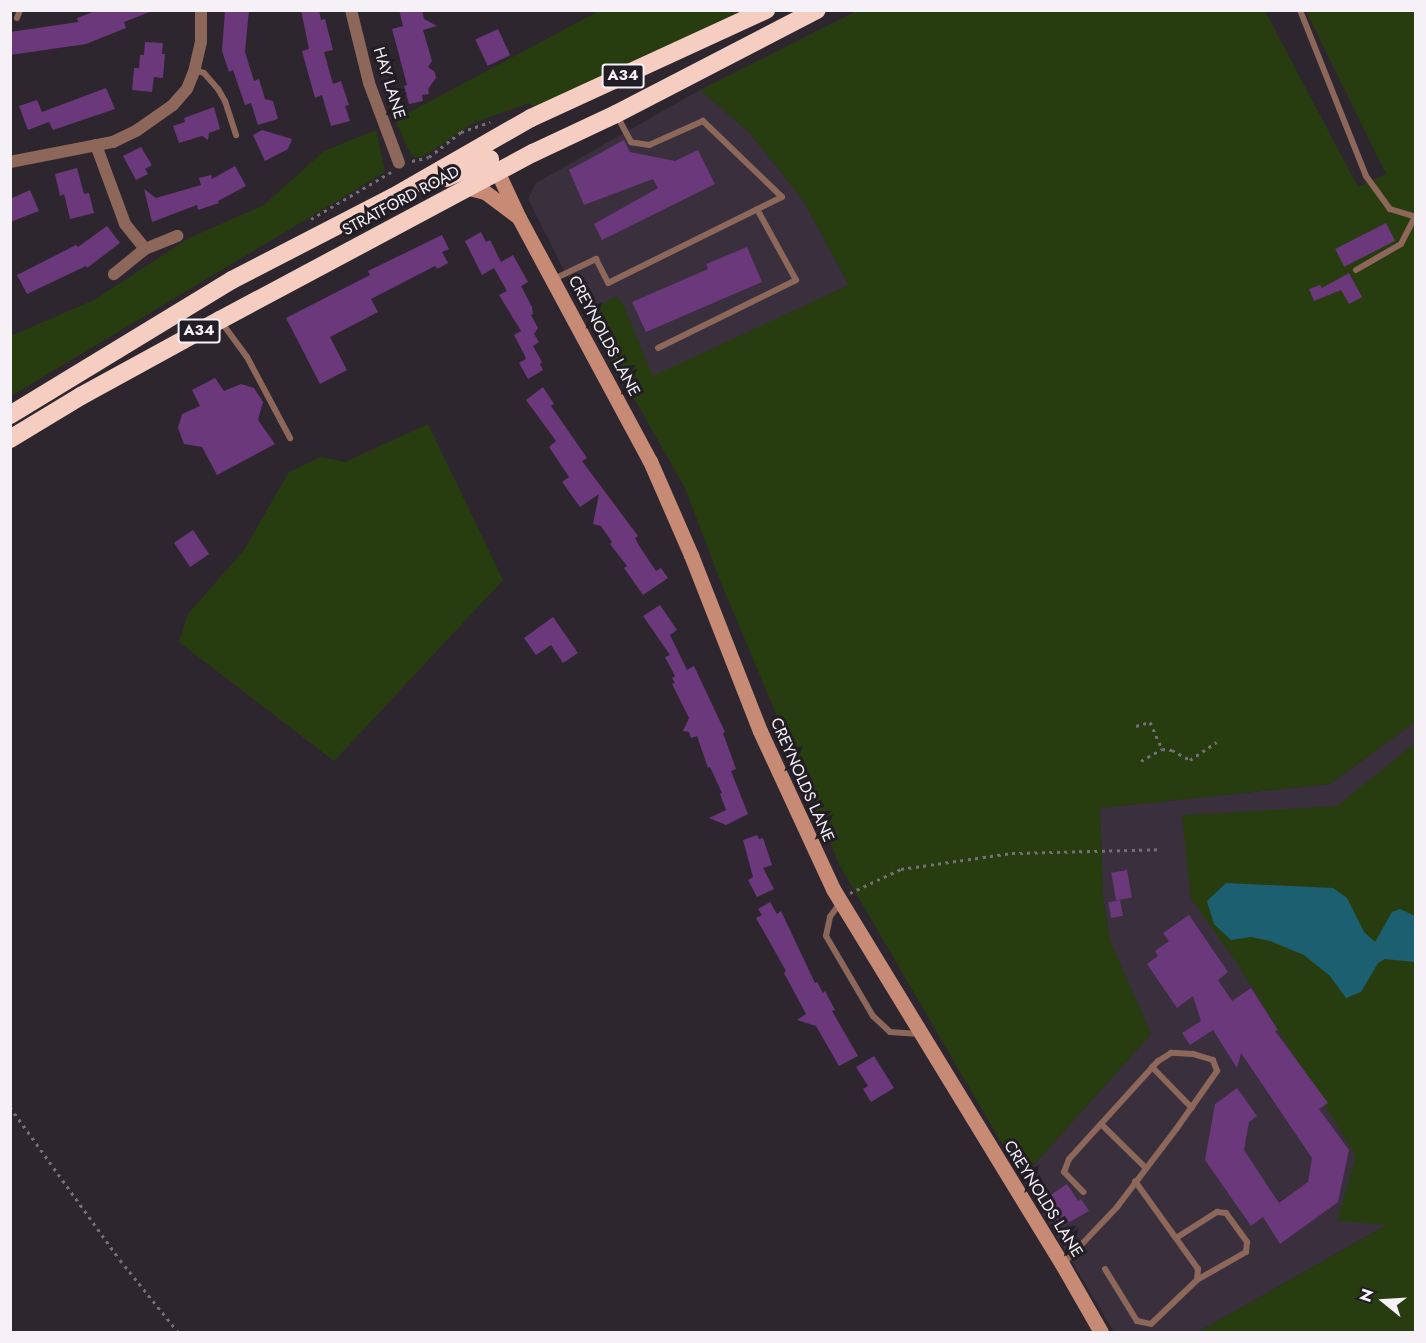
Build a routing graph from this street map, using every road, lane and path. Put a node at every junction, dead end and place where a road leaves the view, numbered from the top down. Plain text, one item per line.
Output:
1 (20, 10) edge
2 (201, 10) edge
3 (351, 10) edge
4 (766, 10) edge
5 (817, 10) edge
6 (1300, 10) edge
7 (17, 18) dead end
8 (195, 70) junction
9 (616, 114) junction
10 (497, 120) dead end
11 (236, 135) dead end
12 (96, 146) junction
13 (490, 159) junction
14 (404, 161) joint
15 (10, 162) edge
16 (469, 188) junction
17 (757, 209) junction
18 (1415, 217) edge
19 (519, 218) junction
20 (177, 236) dead end
21 (145, 249) junction
22 (1356, 270) dead end
23 (114, 274) dead end
24 (553, 279) junction
25 (220, 320) junction
26 (658, 348) dead end
27 (10, 415) edge
28 (290, 438) dead end
29 (10, 439) edge
30 (1136, 726) dead end
31 (1217, 742) dead end
32 (1162, 749) junction
33 (1142, 761) dead end
34 (1160, 849) dead end
35 (839, 902) junction
36 (920, 1034) junction
37 (1152, 1067) junction
38 (10, 1107) edge
39 (1192, 1108) junction
40 (1101, 1124) junction
41 (1146, 1168) junction
42 (1135, 1181) junction
43 (1083, 1192) dead end
44 (1176, 1238) junction
45 (1062, 1264) junction
46 (1105, 1269) dead end
47 (1197, 1280) junction
48 (178, 1332) edge
49 (1101, 1332) edge

1 - 7 lane
2 - 8 street
3 - 14 street, HAY LANE
4 - 13 highway, STRATFORD ROAD / A34
5 - 9 highway, STRATFORD ROAD / A34
6 - 18 lane
8 - 11 lane
8 - 12 street
9 - 13 highway, STRATFORD ROAD / A34
9 - 17 lane
10 - 14 path
12 - 15 street
12 - 21 street
13 - 16 highway, STRATFORD ROAD / A34
13 - 19 street, CREYNOLDS LANE
13 - 27 highway, STRATFORD ROAD / A34
16 - 19 street, CREYNOLDS LANE
16 - 25 highway, STRATFORD ROAD / A34
17 - 24 lane
17 - 26 lane
18 - 22 lane
19 - 24 street, CREYNOLDS LANE
20 - 21 street
21 - 23 street
24 - 35 street, CREYNOLDS LANE
25 - 28 lane
25 - 29 highway, STRATFORD ROAD / A34
30 - 32 path
31 - 32 path
32 - 33 path
34 - 35 path
35 - 36 street, CREYNOLDS LANE
35 - 36 lane
36 - 45 street, CREYNOLDS LANE
37 - 39 lane
37 - 39 lane
37 - 40 lane
38 - 48 path
39 - 41 lane
40 - 41 lane
40 - 43 lane
41 - 42 lane
42 - 44 lane
42 - 45 lane
44 - 47 lane
44 - 47 lane
45 - 49 street, CREYNOLDS LANE
46 - 47 lane

